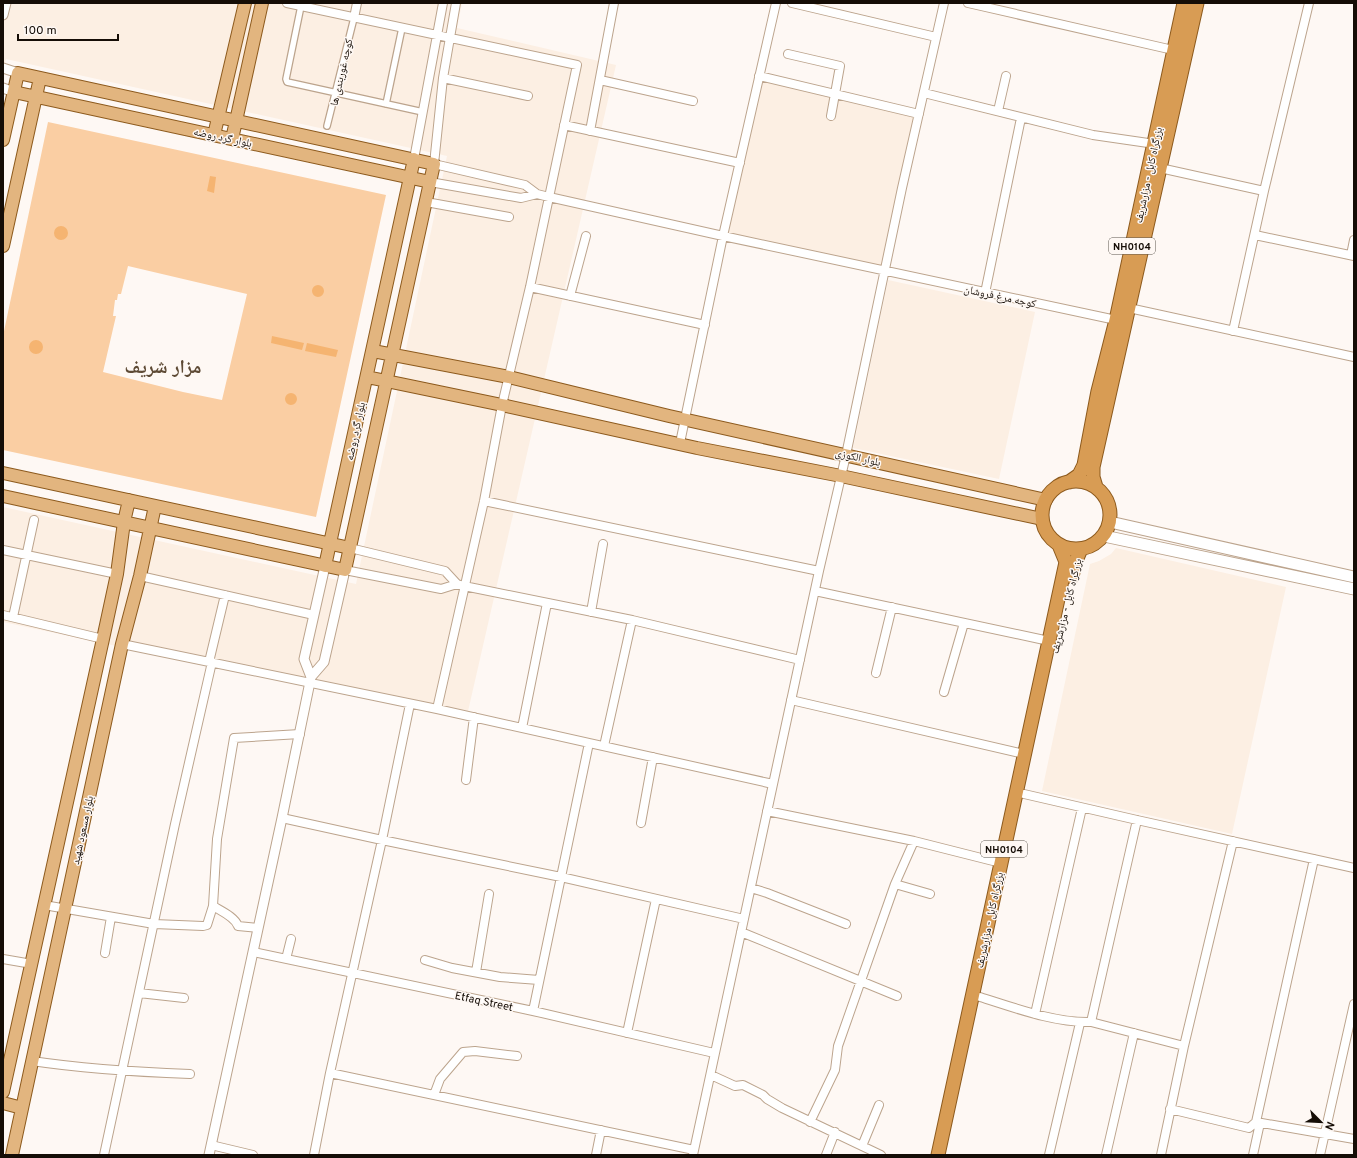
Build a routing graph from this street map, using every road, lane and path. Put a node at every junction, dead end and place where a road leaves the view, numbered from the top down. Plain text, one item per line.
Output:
1 (6, 3) edge
2 (245, 3) edge
3 (262, 3) edge
4 (287, 3) edge
5 (357, 3) edge
6 (443, 3) edge
7 (456, 3) edge
8 (614, 3) edge
9 (776, 3) edge
10 (792, 3) edge
11 (944, 3) edge
12 (968, 3) edge
13 (1184, 3) edge
14 (1197, 3) edge
15 (1309, 3) edge
16 (301, 6) junction
17 (3, 15) edge
18 (354, 18) junction
19 (402, 28) junction
20 (436, 36) junction
21 (936, 37) junction
22 (449, 38) junction
23 (1173, 50) junction
24 (788, 54) dead end
25 (3, 68) edge
26 (18, 73) junction
27 (759, 76) junction
28 (1006, 76) dead end
29 (40, 78) junction
30 (443, 78) junction
31 (600, 80) junction
32 (8, 90) edge
33 (336, 92) junction
34 (924, 93) junction
35 (835, 94) junction
36 (36, 96) junction
37 (528, 96) dead end
38 (693, 101) dead end
39 (386, 104) junction
40 (423, 112) junction
41 (998, 112) junction
42 (919, 114) junction
43 (831, 116) dead end
44 (219, 117) junction
45 (1022, 118) junction
46 (236, 121) junction
47 (564, 125) junction
48 (327, 126) dead end
49 (590, 131) junction
50 (214, 135) junction
51 (232, 139) junction
52 (3, 140) edge
53 (1155, 144) junction
54 (414, 159) junction
55 (740, 163) junction
56 (434, 164) junction
57 (1160, 168) junction
58 (410, 178) junction
59 (430, 182) junction
60 (1264, 191) junction
61 (536, 194) junction
62 (549, 197) junction
63 (426, 202) junction
64 (509, 216) dead end
65 (1255, 235) junction
66 (586, 236) dead end
67 (723, 236) junction
68 (1354, 240) edge
69 (3, 246) edge
70 (1352, 256) edge
71 (885, 270) junction
72 (530, 287) junction
73 (985, 293) junction
74 (570, 296) junction
75 (1129, 308) junction
76 (1116, 320) junction
77 (704, 325) junction
78 (1233, 331) junction
79 (372, 350) junction
80 (393, 354) junction
81 (1354, 357) edge
82 (367, 377) junction
83 (509, 377) junction
84 (387, 381) junction
85 (502, 405) junction
86 (685, 418) junction
87 (680, 443) junction
88 (846, 455) junction
89 (3, 473) edge
90 (841, 476) junction
91 (1069, 482) junction
92 (1096, 487) junction
93 (3, 496) edge
94 (129, 500) junction
95 (1046, 500) junction
96 (484, 501) junction
97 (155, 506) junction
98 (1042, 519) junction
99 (34, 520) dead end
100 (124, 522) junction
101 (1110, 522) junction
102 (150, 528) junction
103 (1104, 536) junction
104 (330, 544) junction
105 (603, 544) dead end
106 (1059, 545) junction
107 (350, 548) junction
108 (1081, 549) junction
109 (3, 550) edge
110 (26, 555) junction
111 (325, 566) junction
112 (346, 570) junction
113 (819, 571) junction
114 (117, 574) junction
115 (140, 576) junction
116 (1354, 577) edge
117 (461, 585) junction
118 (1354, 589) edge
119 (815, 591) junction
120 (225, 595) junction
121 (547, 603) junction
122 (892, 607) junction
123 (591, 612) junction
124 (314, 615) junction
125 (6, 617) edge
126 (632, 620) junction
127 (964, 623) junction
128 (105, 633) junction
129 (123, 638) junction
130 (1049, 641) junction
131 (800, 660) junction
132 (210, 662) junction
133 (876, 673) dead end
134 (311, 680) junction
135 (944, 692) dead end
136 (791, 700) junction
137 (410, 704) junction
138 (437, 709) junction
139 (474, 717) junction
140 (522, 728) junction
141 (300, 734) junction
142 (589, 743) junction
143 (604, 746) junction
144 (1024, 754) junction
145 (652, 757) junction
146 (466, 780) dead end
147 (773, 784) junction
148 (1024, 794) junction
149 (1082, 808) junction
150 (66, 810) junction
151 (767, 811) junction
152 (86, 814) junction
153 (282, 818) junction
154 (1137, 820) junction
155 (641, 823) dead end
156 (382, 840) junction
157 (914, 841) junction
158 (1233, 841) junction
159 (1314, 859) junction
160 (1001, 863) junction
161 (1354, 868) edge
162 (561, 877) junction
163 (895, 884) junction
164 (751, 888) junction
165 (489, 894) dead end
166 (930, 894) dead end
167 (656, 899) junction
168 (44, 905) junction
169 (213, 906) junction
170 (64, 909) junction
171 (111, 917) junction
172 (744, 918) junction
173 (154, 924) junction
174 (846, 924) dead end
175 (258, 928) junction
176 (741, 932) junction
177 (291, 938) dead end
178 (253, 952) junction
179 (105, 953) dead end
180 (3, 959) edge
181 (286, 959) junction
182 (425, 960) dead end
183 (32, 964) junction
184 (476, 972) junction
185 (352, 973) junction
186 (539, 980) junction
187 (862, 980) junction
188 (139, 993) junction
189 (898, 996) dead end
190 (980, 997) junction
191 (184, 998) dead end
192 (23, 1002) junction
193 (1354, 1004) edge
194 (44, 1007) junction
195 (533, 1012) junction
196 (1035, 1014) junction
197 (1091, 1022) junction
198 (1080, 1023) junction
199 (627, 1033) junction
200 (1134, 1033) junction
201 (1184, 1046) junction
202 (714, 1054) junction
203 (516, 1056) dead end
204 (32, 1061) junction
205 (122, 1072) junction
206 (330, 1073) junction
207 (190, 1074) dead end
208 (710, 1075) junction
209 (3, 1092) edge
210 (434, 1095) junction
211 (3, 1103) edge
212 (879, 1105) dead end
213 (22, 1108) junction
214 (1170, 1109) junction
215 (810, 1122) junction
216 (1258, 1123) junction
217 (601, 1130) junction
218 (835, 1132) junction
219 (1324, 1133) junction
220 (1354, 1139) edge
221 (211, 1145) junction
222 (862, 1146) junction
223 (694, 1152) edge
224 (12, 1155) edge
225 (104, 1155) edge
226 (209, 1155) edge
227 (253, 1155) edge
228 (314, 1155) edge
229 (596, 1155) edge
230 (826, 1155) edge
231 (881, 1155) edge
232 (938, 1155) edge
233 (945, 1155) edge
234 (1049, 1155) edge
235 (1106, 1155) edge
236 (1161, 1155) edge
237 (1253, 1155) edge
238 (1320, 1155) edge

1 - 17 street
2 - 44 main road
3 - 46 main road
4 - 16 street
5 - 18 street
6 - 20 street
7 - 22 street
8 - 31 street
9 - 27 street
10 - 21 street
11 - 21 street
12 - 23 street
13 - 23 highway, بزرگراه کابل - مزارشریف / NH0104
14 - 57 highway, بزرگراه کابل - مزارشریف / NH0104
15 - 60 street
16 - 18 street
16 - 33 street
18 - 19 street
18 - 33 street, کوچه غوربندی ها
19 - 20 street
19 - 39 street
20 - 22 street
20 - 40 street
21 - 34 street
22 - 30 street
22 - 47 street
23 - 53 highway, بزرگراه کابل - مزارشریف / NH0104
24 - 35 street
25 - 26 street
26 - 29 main road, بلوار گرد روضه
26 - 32 main road
27 - 35 street
27 - 55 street
28 - 41 street
29 - 36 main road
29 - 44 main road, بلوار گرد روضه
30 - 37 street
30 - 56 street
31 - 38 street
31 - 49 street
32 - 36 main road, بلوار گرد روضه
32 - 52 main road
33 - 39 street
33 - 48 street, کوچه غوربندی ها
34 - 41 street
34 - 42 street
35 - 42 street
35 - 43 street
36 - 50 main road, بلوار گرد روضه
36 - 69 main road
39 - 40 street
40 - 54 street
41 - 45 street
42 - 71 street
44 - 46 main road, بلوار گرد روضه
44 - 50 main road
45 - 53 street
45 - 73 street
46 - 51 main road
46 - 54 main road, بلوار گرد روضه
47 - 49 street
47 - 62 street
49 - 55 street
50 - 51 main road, بلوار گرد روضه
51 - 58 main road, بلوار گرد روضه
53 - 76 highway, بزرگراه کابل - مزارشریف / NH0104
54 - 56 main road, بلوار گرد روضه
54 - 58 main road, بلوار گرد روضه
55 - 67 street
56 - 59 main road, بلوار گرد روضه
56 - 61 street
57 - 60 street
57 - 75 highway, بزرگراه کابل - مزارشریف / NH0104
58 - 59 main road, بلوار گرد روضه
58 - 79 main road, بلوار گرد روضه
59 - 61 street
59 - 63 main road, بلوار گرد روضه
60 - 65 street
61 - 62 street, كوجه مرغ فروشان
62 - 67 street, كوجه مرغ فروشان
62 - 72 street
63 - 64 street
63 - 80 main road, بلوار گرد روضه
65 - 70 street
65 - 78 street
66 - 74 street
67 - 71 street, كوجه مرغ فروشان
67 - 77 street
68 - 70 street
71 - 73 street, كوجه مرغ فروشان
71 - 88 street
72 - 74 street
72 - 83 street
73 - 76 street, كوجه مرغ فروشان
74 - 77 street
75 - 78 street
75 - 92 highway, بزرگراه کابل - مزارشریف / NH0104
76 - 91 highway, بزرگراه کابل - مزارشریف / NH0104
77 - 86 street
78 - 81 street
79 - 80 main road, بلوار الکوزی
79 - 82 main road, بلوار گرد روضه
80 - 83 main road, بلوار الکوزی
80 - 84 main road, بلوار گرد روضه
82 - 84 main road, بلوار الکوزی
82 - 104 main road, بلوار گرد روضه
83 - 85 street
83 - 86 main road, بلوار الکوزی
84 - 85 main road, بلوار الکوزی
84 - 107 main road, بلوار گرد روضه
85 - 87 main road, بلوار الکوزی
85 - 96 street
86 - 87 street
86 - 88 main road, بلوار الکوزی
87 - 90 main road, بلوار الکوزی
88 - 90 street
88 - 95 main road, بلوار الکوزی
89 - 94 main road
90 - 98 main road, بلوار الکوزی
90 - 113 street
91 - 92 highway
91 - 95 highway, NH0104
92 - 101 highway, NH0104
93 - 100 main road
94 - 97 main road
94 - 100 main road, بلوار مسعود شهید
95 - 98 highway, NH0104
96 - 113 street
96 - 117 street
97 - 102 main road, بلوار مسعود شهید
97 - 104 main road
98 - 106 highway, NH0104
99 - 110 street
100 - 102 main road
100 - 114 main road, بلوار مسعود شهید
101 - 103 highway
101 - 116 main road
102 - 111 main road
102 - 115 main road, بلوار مسعود شهید
103 - 108 highway
103 - 118 main road
104 - 107 main road
104 - 111 main road, بلوار گرد روضه
105 - 123 street
106 - 108 highway
106 - 130 highway, بزرگراه کابل - مزارشریف / NH0104
107 - 112 main road, بلوار گرد روضه
107 - 117 street
108 - 148 highway, بزرگراه کابل - مزارشریف / NH0104
109 - 110 street
110 - 114 street
110 - 125 street
111 - 112 main road
111 - 124 street
112 - 117 street
112 - 134 street
113 - 119 street
114 - 128 main road, بلوار مسعود شهید
115 - 120 street
115 - 129 main road, بلوار مسعود شهید
117 - 121 street
117 - 138 street
119 - 122 street
119 - 131 street
120 - 124 street
120 - 132 street
121 - 123 street
121 - 140 street
122 - 127 street
122 - 133 street
123 - 126 street
124 - 134 street
125 - 128 street
126 - 131 street
126 - 143 street
127 - 130 street
127 - 135 street
128 - 129 main road
128 - 150 main road, بلوار مسعود شهید
129 - 132 street
129 - 152 main road, بلوار مسعود شهید
130 - 144 highway, بزرگراه کابل - مزارشریف / NH0104
131 - 136 street
132 - 134 street
132 - 173 street
134 - 137 street
134 - 141 street
136 - 144 street
136 - 147 street
137 - 138 street
137 - 156 street
138 - 139 street
139 - 140 street
139 - 146 street
140 - 142 street
141 - 153 street
141 - 169 street
142 - 143 street
142 - 162 street
143 - 145 street
144 - 160 highway, بزرگراه کابل - مزارشریف / NH0104
145 - 147 street
145 - 155 street
147 - 151 street
148 - 149 street
148 - 190 highway, بزرگراه کابل - مزارشریف / NH0104
149 - 154 street
149 - 196 street
150 - 152 main road
150 - 168 main road, بلوار مسعود شهید
151 - 157 street
151 - 164 street
152 - 170 main road, بلوار مسعود شهید
153 - 156 street
153 - 175 street
154 - 158 street
154 - 197 street
156 - 162 street
156 - 185 street
157 - 160 street
157 - 163 street
158 - 159 street
158 - 201 street
159 - 161 street
159 - 216 street
160 - 232 highway, بزرگراه کابل - مزارشریف / NH0104
162 - 167 street
162 - 186 street
163 - 166 street
163 - 187 street
164 - 172 street
164 - 174 street
165 - 184 street
167 - 172 street
167 - 199 street
168 - 170 street
168 - 183 main road, بلوار مسعود شهید
169 - 173 street
169 - 175 street
170 - 171 street
170 - 194 main road, بلوار مسعود شهید
171 - 173 street
171 - 179 street
172 - 176 street
173 - 188 street
175 - 178 street
176 - 187 street
176 - 202 street
177 - 181 street
178 - 181 street, Etfaq Street
178 - 221 street
180 - 183 street
181 - 185 street, Etfaq Street
182 - 184 street
183 - 192 main road, بلوار مسعود شهید
184 - 186 street
185 - 195 street, Etfaq Street
185 - 206 street
186 - 195 street
187 - 189 street
187 - 215 street
188 - 191 street
188 - 205 street
190 - 196 street
190 - 233 highway, بزرگراه کابل - مزارشریف / NH0104
192 - 194 main road
192 - 209 main road, بلوار مسعود شهید
193 - 219 street
194 - 204 main road, بلوار مسعود شهید
195 - 199 street, Etfaq Street
196 - 198 street
197 - 198 street
197 - 200 street
198 - 234 street
199 - 202 street, Etfaq Street
200 - 201 street
200 - 235 street
201 - 214 street
202 - 208 street
203 - 210 street
204 - 205 street
204 - 213 main road, بلوار مسعود شهید
205 - 207 street
205 - 225 street
206 - 210 street
206 - 228 street
208 - 215 street
208 - 223 street
210 - 217 street
211 - 213 main road
212 - 222 street
213 - 224 main road, بلوار مسعود شهید
214 - 216 street
214 - 236 street
215 - 218 street
216 - 219 street
216 - 237 street
217 - 223 street
217 - 229 street
218 - 222 street
218 - 230 street
219 - 220 street
219 - 238 street
221 - 226 street
221 - 227 street
222 - 231 street

